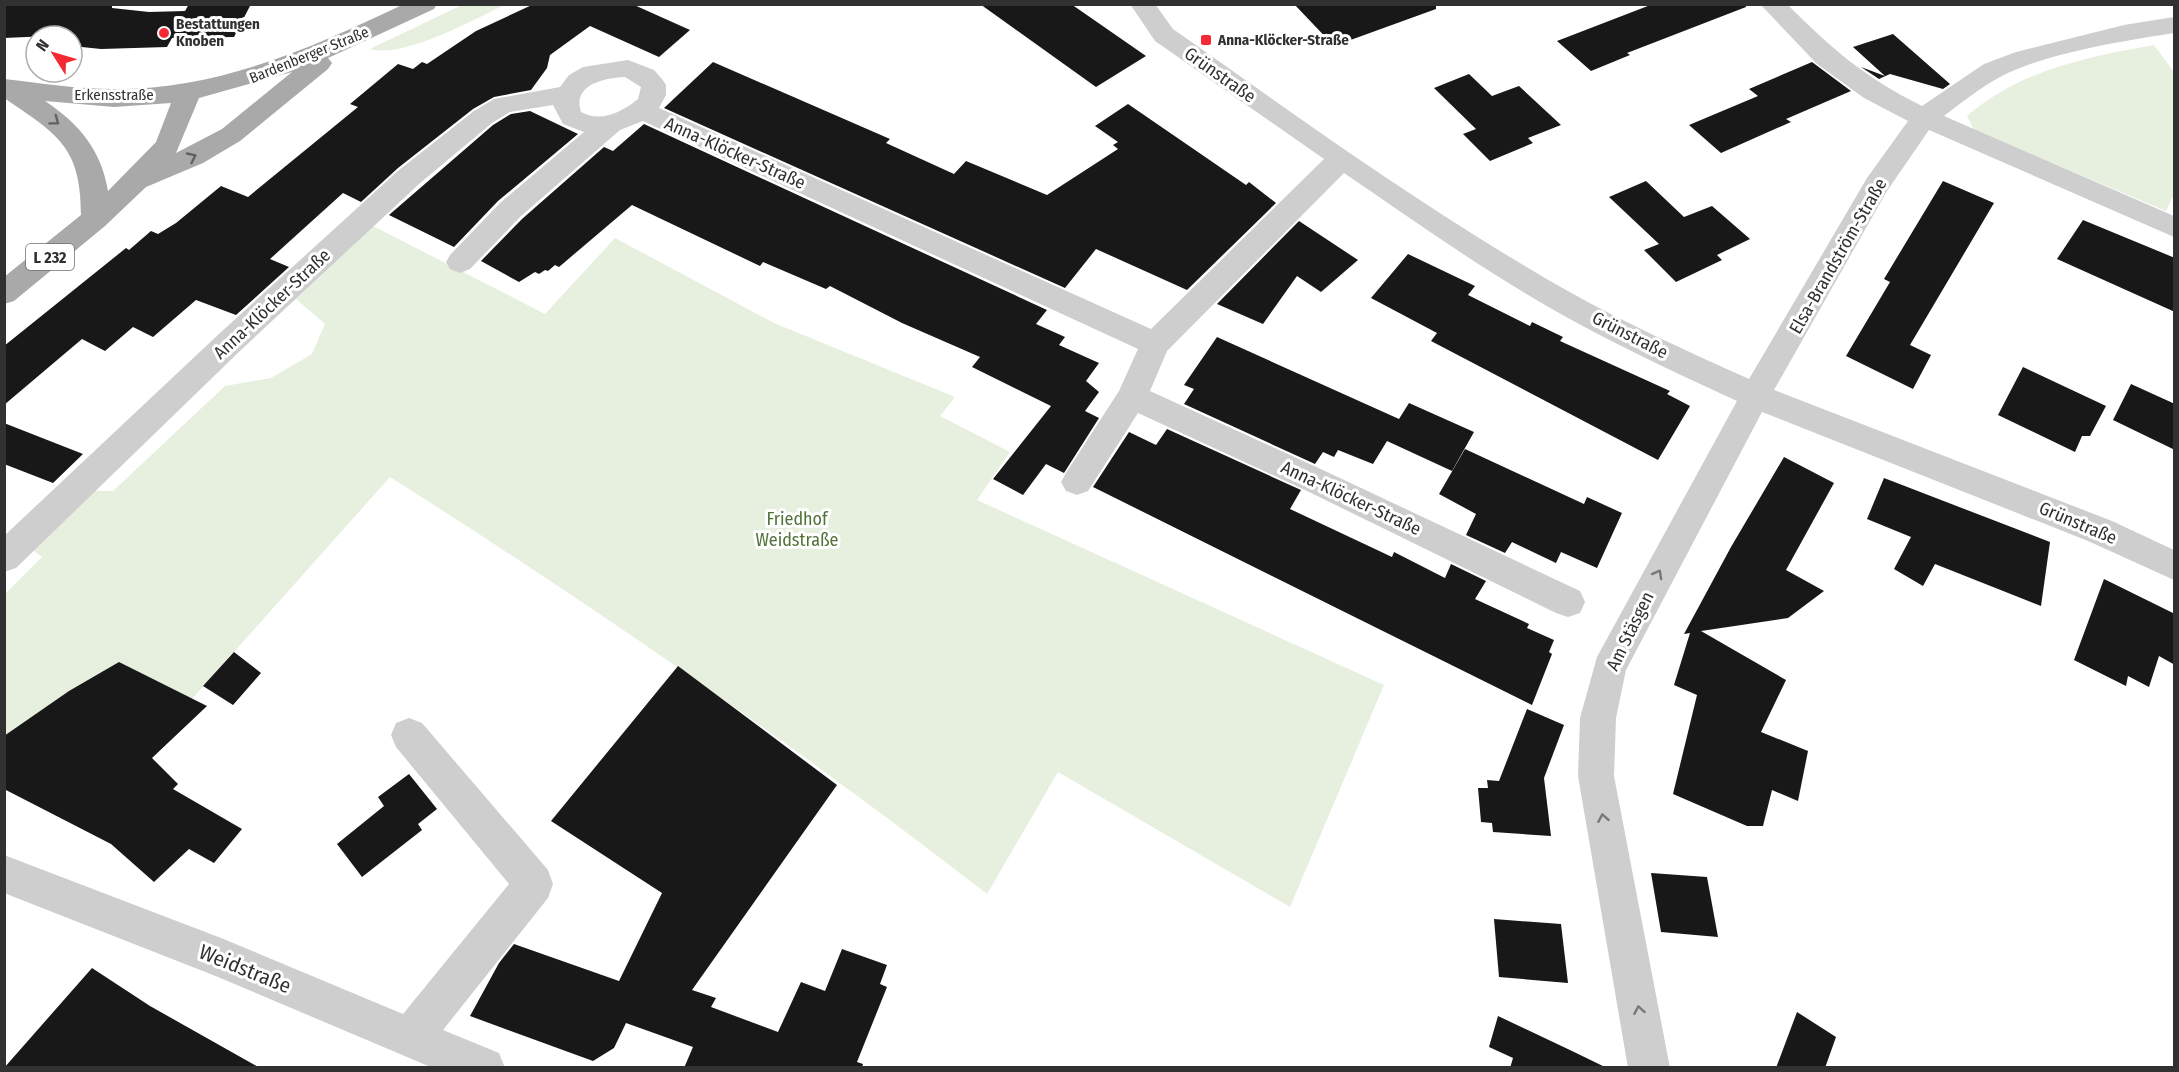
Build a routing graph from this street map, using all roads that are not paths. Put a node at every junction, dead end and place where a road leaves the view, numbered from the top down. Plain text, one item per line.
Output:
1 (425, 4) edge
2 (1142, 4) edge
3 (1772, 4) edge
4 (2175, 25) edge
5 (339, 46) junction
6 (6, 87) edge
7 (188, 93) junction
8 (567, 94) junction
9 (643, 111) junction
10 (1924, 118) junction
11 (610, 125) junction
12 (1341, 159) junction
13 (138, 180) junction
14 (95, 219) junction
15 (2175, 227) edge
16 (460, 262) dead end
17 (4, 293) edge
18 (1155, 344) junction
19 (1755, 396) junction
20 (1132, 397) junction
21 (1077, 482) dead end
22 (4, 558) edge
23 (2175, 566) edge
24 (1568, 602) dead end
25 (409, 735) dead end
26 (4, 874) edge
27 (411, 1037) junction
28 (484, 1068) edge
29 (1649, 1068) edge

1 - 5 main road, Bardenberger Straße
2 - 12 street, Grünstraße
3 - 10 street
4 - 10 street, Elsa-Brandström-Straße
5 - 7 main road, Bardenberger Straße
13 -> 5 main road
6 - 7 main road, Erkensstraße
6 -> 14 main road
7 - 13 main road, L 232
8 - 9 street, Anna-Klöcker-Straße
8 - 11 street, Anna-Klöcker-Straße
8 - 22 street, Anna-Klöcker-Straße
9 - 11 street, Anna-Klöcker-Straße
9 - 18 street, Anna-Klöcker-Straße
10 - 15 street
10 - 19 street, Elsa-Brandström-Straße
11 - 16 street, Anna-Klöcker-Straße
12 - 18 street
12 - 19 street, Grünstraße
13 - 14 main road, L 232
14 - 17 main road, L 232
18 - 20 street
19 - 23 street, Grünstraße
29 -> 19 street, Am Stäsgen
20 - 21 street
20 - 24 street, Anna-Klöcker-Straße
25 - 27 street
26 - 27 street, Weidstraße
27 - 28 street, Weidstraße

